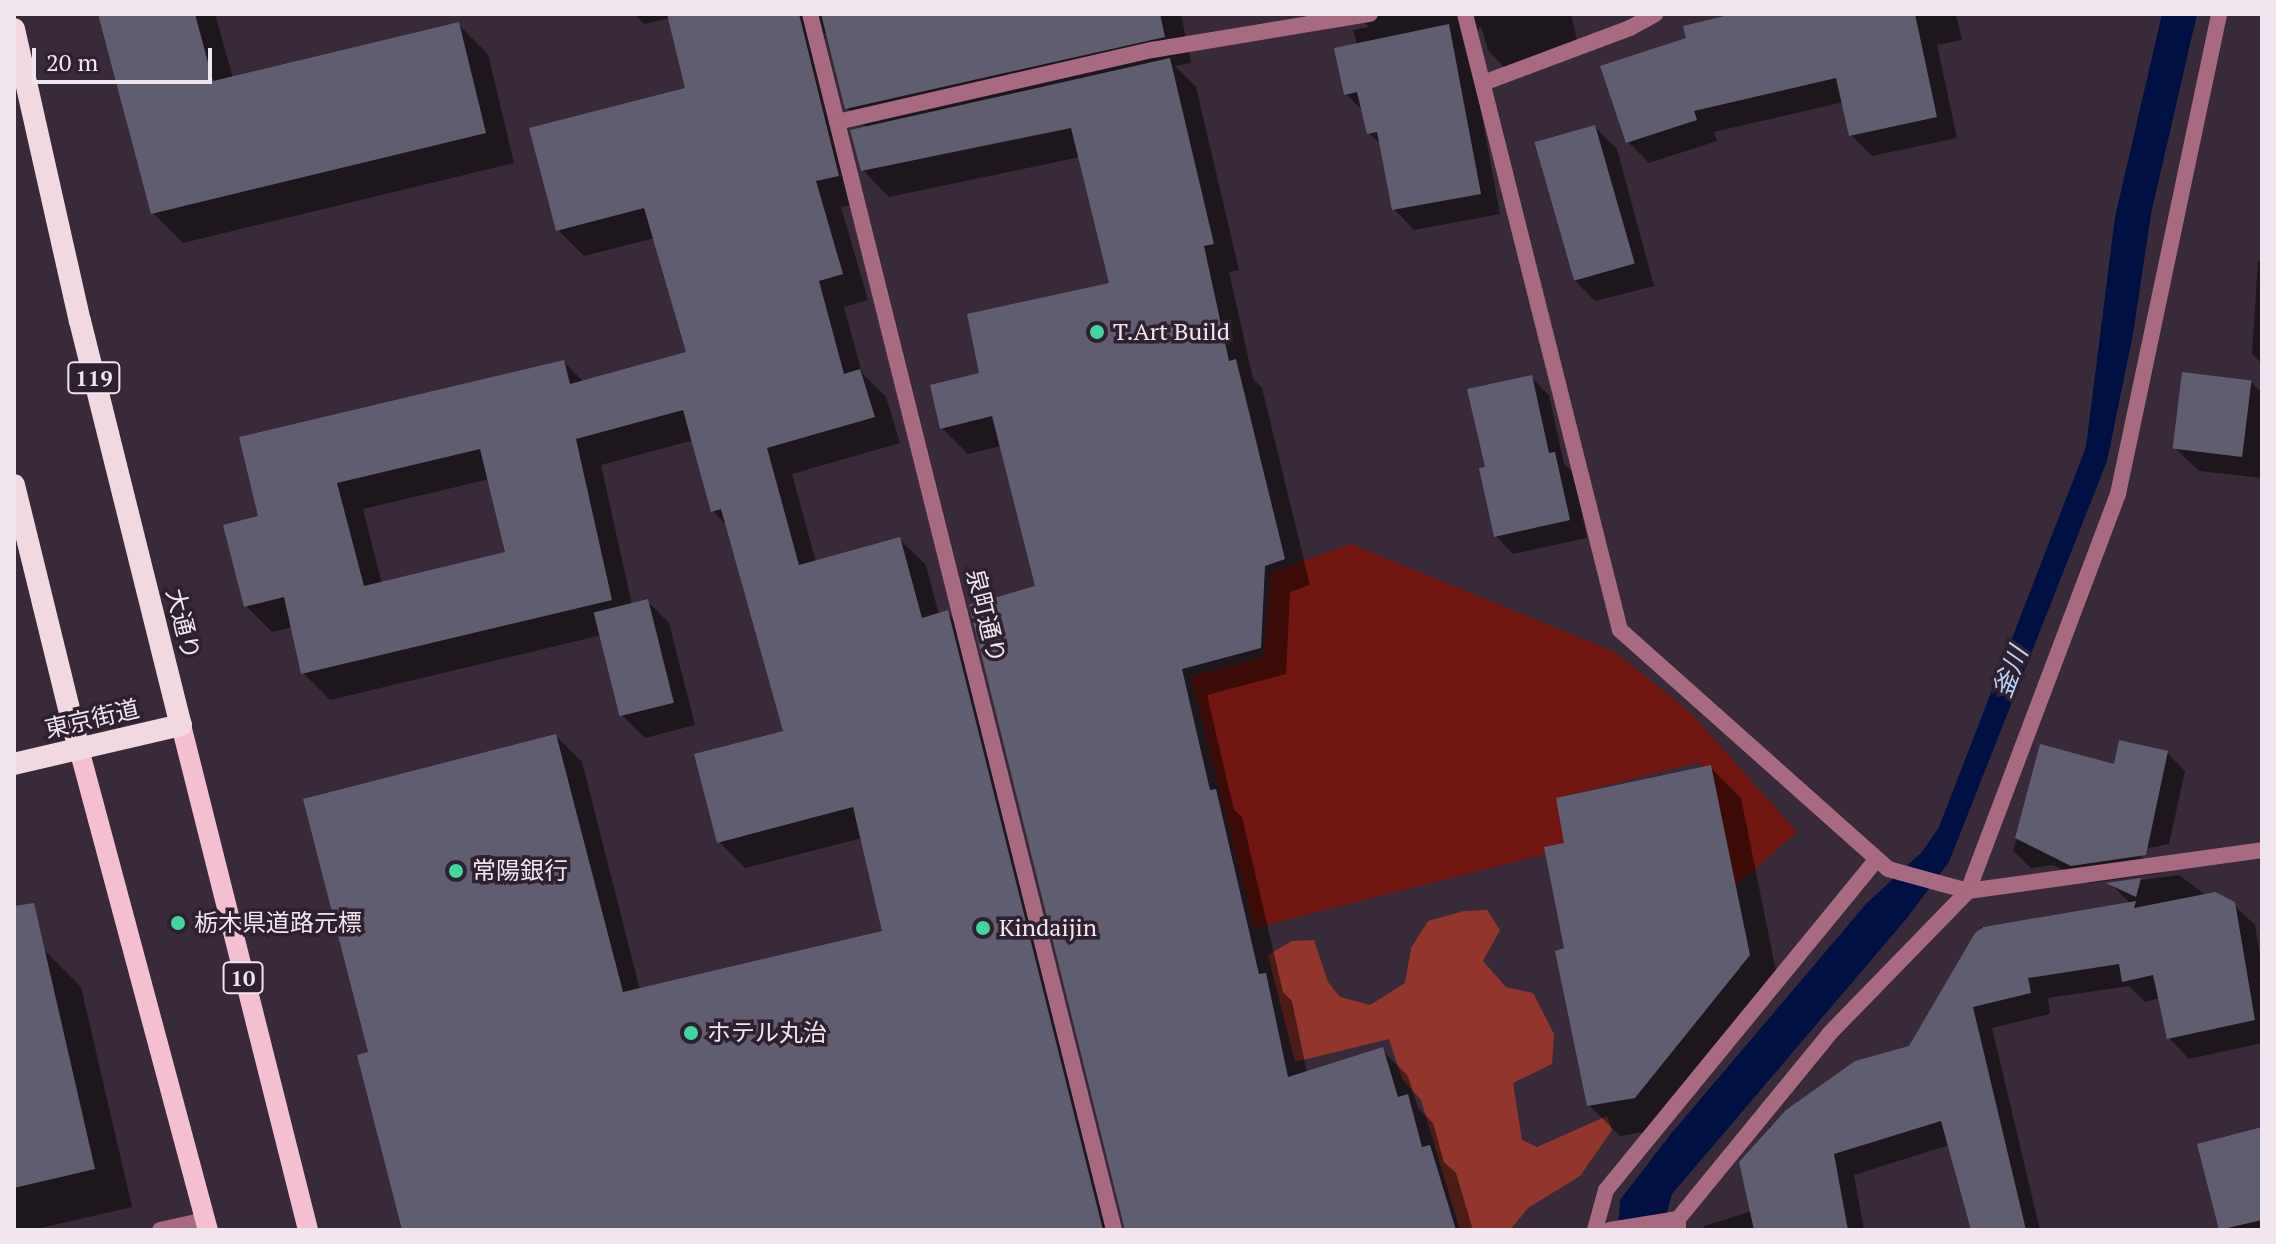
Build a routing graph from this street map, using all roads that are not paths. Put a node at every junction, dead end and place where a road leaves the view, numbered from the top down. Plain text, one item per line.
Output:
1 (810, 14) edge
2 (1370, 14) edge
3 (1465, 14) edge
4 (1655, 14) edge
5 (2219, 14) edge
6 (14, 29) edge
7 (1483, 83) junction
8 (837, 122) junction
9 (14, 485) edge
10 (181, 725) junction
11 (79, 749) junction
12 (14, 764) edge
13 (2262, 850) edge
14 (1876, 860) junction
15 (1968, 891) junction
16 (1678, 1224) edge
17 (206, 1225) edge
18 (160, 1230) edge
19 (308, 1230) edge
20 (1114, 1230) edge
21 (1595, 1230) edge
22 (1610, 1230) edge

1 - 8 street, 泉町通り
2 - 8 street
3 - 7 street
4 - 7 street
5 - 15 street
6 - 10 highway, 大通り / 119
7 - 14 street
8 - 20 street, 泉町通り
9 - 11 highway
10 - 11 highway, 東京街道
10 - 19 main road, 大通り / 10
11 - 12 highway, 東京街道
11 - 17 main road
13 - 15 street
14 - 15 street
14 - 21 street
15 - 16 street
16 - 22 street
17 - 18 street

